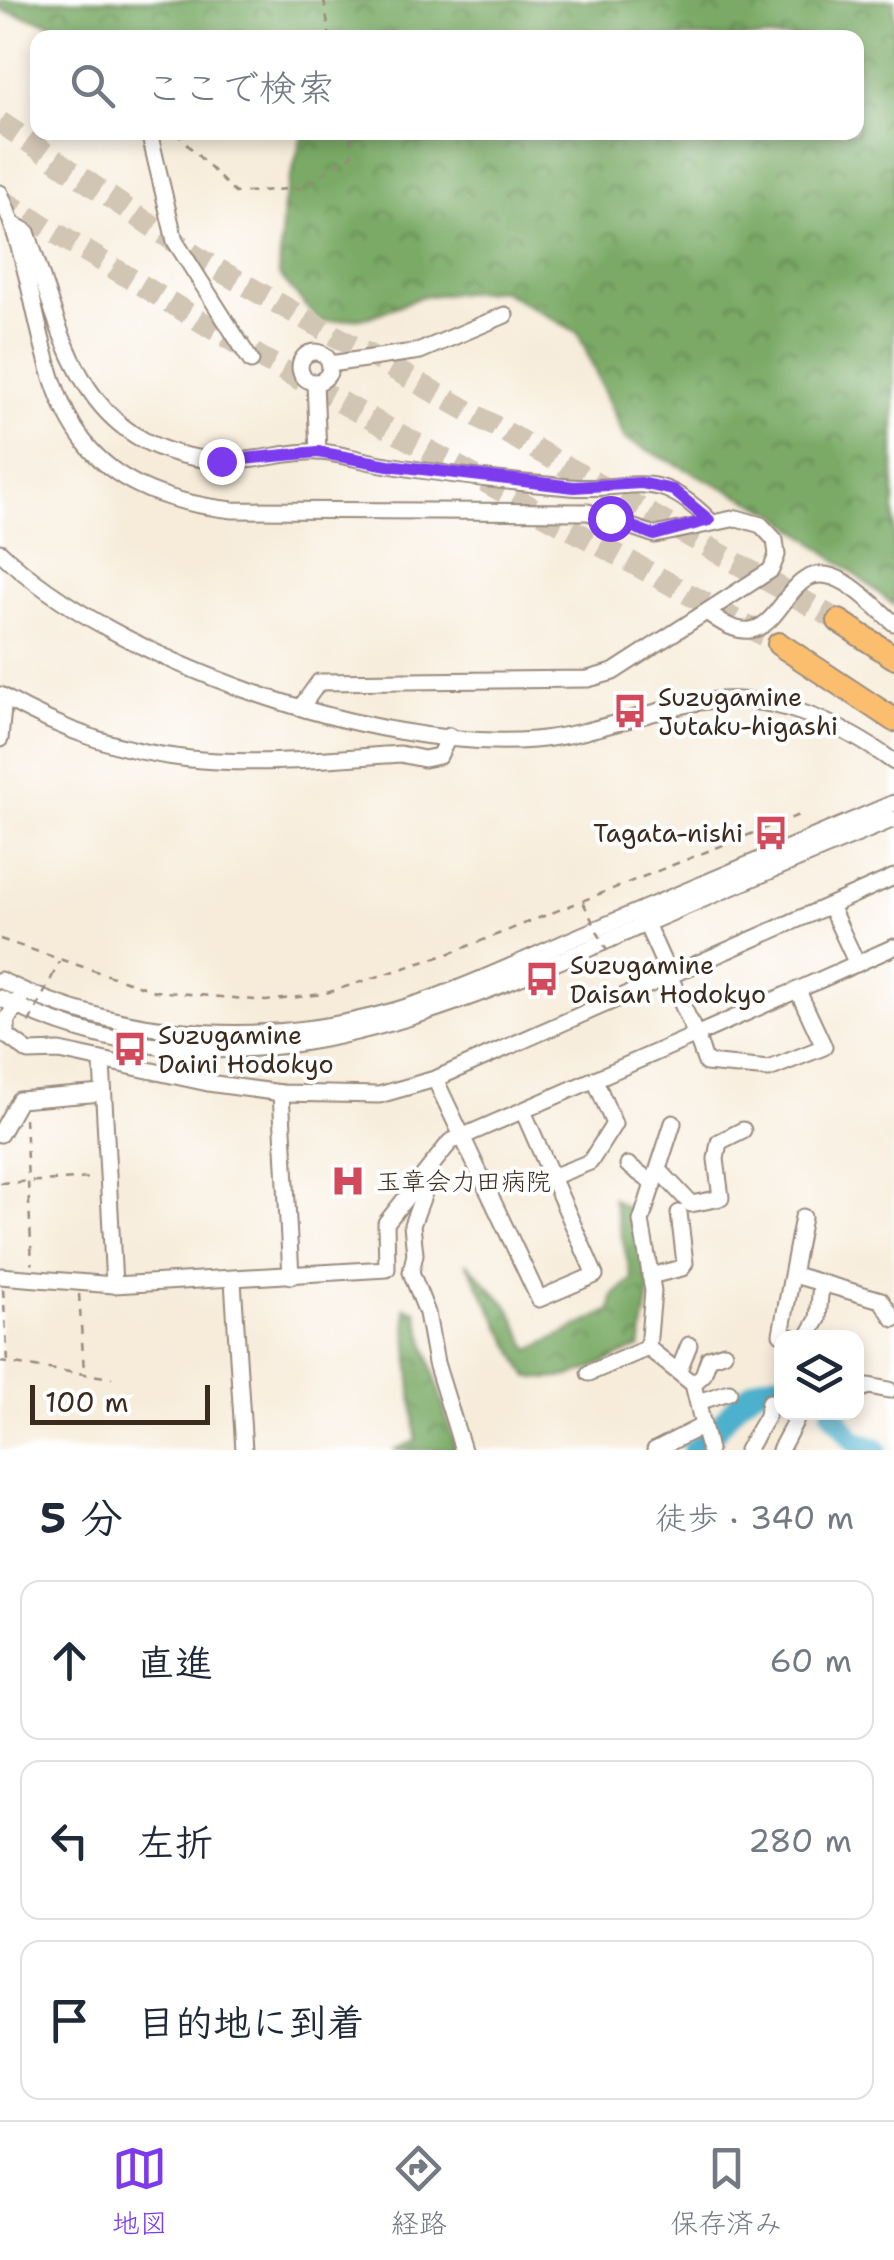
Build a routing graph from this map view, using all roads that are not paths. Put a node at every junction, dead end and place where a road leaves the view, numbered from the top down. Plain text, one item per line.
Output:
1 (151, 140) edge
2 (0, 193) edge
3 (13, 224) junction
4 (505, 315) dead end
5 (251, 361) dead end
6 (330, 364) junction
7 (315, 383) junction
8 (318, 452) junction
9 (709, 520) junction
10 (0, 552) edge
11 (708, 612) junction
12 (839, 621) tunnel mouth
13 (894, 623) edge
14 (779, 644) tunnel mouth
15 (894, 657) edge
16 (2, 696) edge
17 (301, 707) junction
18 (894, 720) edge
19 (449, 736) junction
20 (0, 739) edge
21 (894, 762) edge
22 (894, 804) edge
23 (894, 819) edge
24 (894, 876) edge
25 (830, 906) junction
26 (643, 917) junction
27 (894, 947) edge
28 (857, 964) junction
29 (669, 976) junction
30 (0, 980) edge
31 (798, 991) junction
32 (0, 998) edge
33 (13, 1011) edge
34 (696, 1036) junction
35 (102, 1063) junction
36 (436, 1079) junction
37 (595, 1080) junction
38 (281, 1092) junction
39 (102, 1094) junction
40 (523, 1111) junction
41 (672, 1122) dead end
42 (743, 1130) dead end
43 (0, 1134) edge
44 (461, 1136) junction
45 (628, 1165) dead end
46 (656, 1177) junction
47 (552, 1178) junction
48 (424, 1193) dead end
49 (678, 1213) dead end
50 (393, 1216) junction
51 (803, 1217) dead end
52 (414, 1242) junction
53 (794, 1275) junction
54 (1, 1276) edge
55 (291, 1276) junction
56 (650, 1276) junction
57 (234, 1280) junction
58 (821, 1282) junction
59 (114, 1285) junction
60 (894, 1319) edge
61 (782, 1330) edge
62 (812, 1330) edge
63 (689, 1345) dead end
64 (648, 1348) junction
65 (724, 1353) dead end
66 (679, 1370) junction
67 (589, 1373) dead end
68 (693, 1384) junction
69 (864, 1388) edge
70 (730, 1392) dead end
71 (892, 1392) edge
72 (698, 1402) junction
73 (768, 1402) dead end
74 (796, 1420) edge
75 (707, 1440) edge
76 (244, 1450) edge
77 (463, 1450) edge
78 (656, 1450) edge
79 (747, 1450) edge
80 (780, 1450) edge

1 - 5 street
2 - 3 street
3 - 8 street
3 - 9 street
4 - 6 street
6 - 7 street
6 - 7 street
7 - 8 street
8 - 9 street
9 - 11 street
10 - 17 street
11 - 13 street
11 - 17 street
12 - 15 highway
14 - 18 highway
16 - 19 street
16 - 20 street
17 - 19 street
19 - 21 street
22 - 26 street
23 - 26 street
24 - 25 street
25 - 28 street
25 - 29 street
26 - 29 street
26 - 33 street
27 - 28 street
28 - 31 street
29 - 34 street
29 - 36 street
30 - 33 street
31 - 34 street
31 - 34 street
32 - 33 street
33 - 35 street
34 - 37 street
35 - 38 street
35 - 39 street
36 - 38 street
36 - 44 street
37 - 40 street
37 - 47 street
38 - 55 street
39 - 43 street
39 - 59 street
40 - 44 street
40 - 47 street
41 - 46 street
42 - 46 street
44 - 47 street
44 - 50 street
45 - 46 street
46 - 56 street
48 - 52 street
49 - 56 street
50 - 52 street
50 - 55 street
51 - 53 street
52 - 77 street
53 - 58 street
53 - 61 street
54 - 59 street
55 - 57 street
56 - 64 street
57 - 59 street
57 - 76 street
58 - 60 street
58 - 62 street
63 - 66 street
64 - 66 street
64 - 67 street
65 - 68 street
66 - 68 street
68 - 72 street
69 - 71 street
70 - 72 street
72 - 75 street
73 - 79 street
74 - 80 street
75 - 78 street

